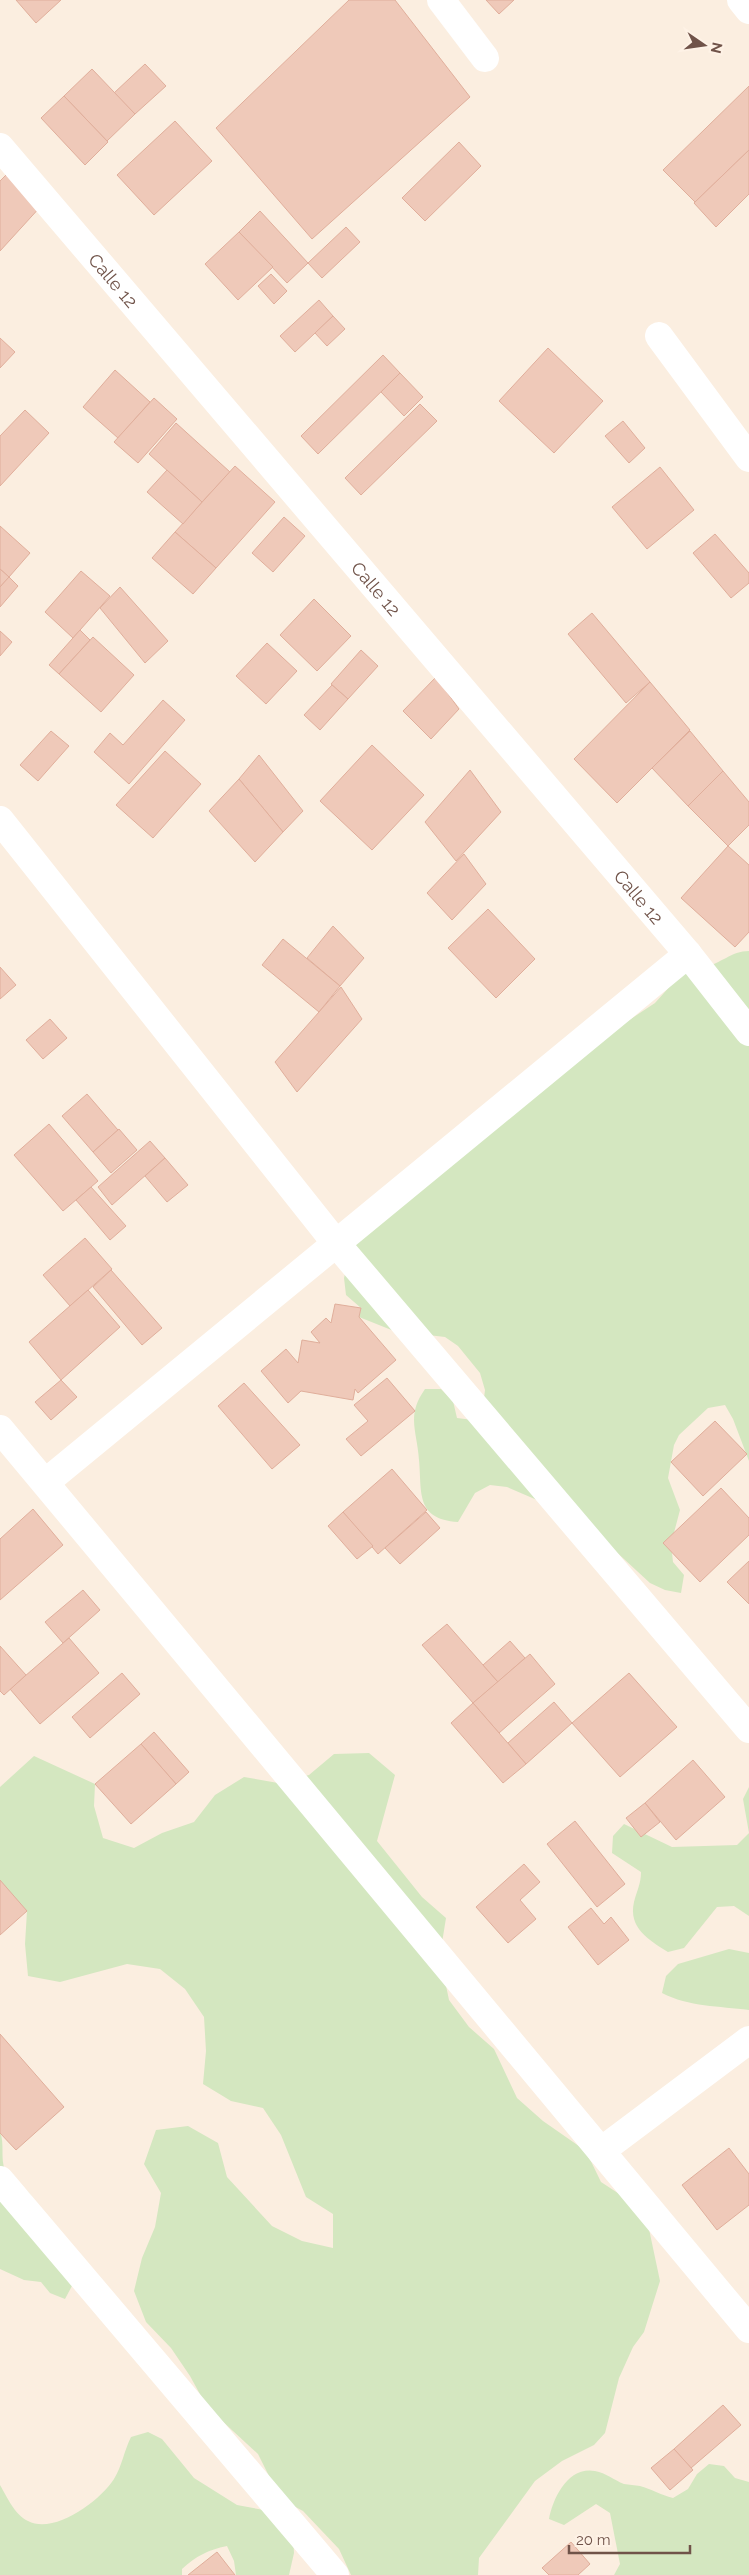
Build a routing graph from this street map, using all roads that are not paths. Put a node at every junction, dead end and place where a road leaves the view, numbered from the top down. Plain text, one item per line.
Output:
1 (441, 0) edge
2 (741, 0) edge
3 (749, 10) edge
4 (485, 58) dead end
5 (0, 147) edge
6 (659, 336) dead end
7 (749, 458) edge
8 (0, 820) edge
9 (688, 954) junction
10 (749, 1032) edge
11 (335, 1242) junction
12 (0, 1428) edge
13 (46, 1482) junction
14 (749, 1729) edge
15 (749, 2040) edge
16 (601, 2151) junction
17 (0, 2180) edge
18 (749, 2329) edge
19 (335, 2575) edge

1 - 4 street
2 - 3 street
5 - 9 street, Calle 12
6 - 7 street
8 - 11 street
9 - 10 street, Calle 12
9 - 11 street
11 - 13 street
11 - 14 street
12 - 13 street
13 - 16 street
15 - 16 street
16 - 18 street
17 - 19 street

